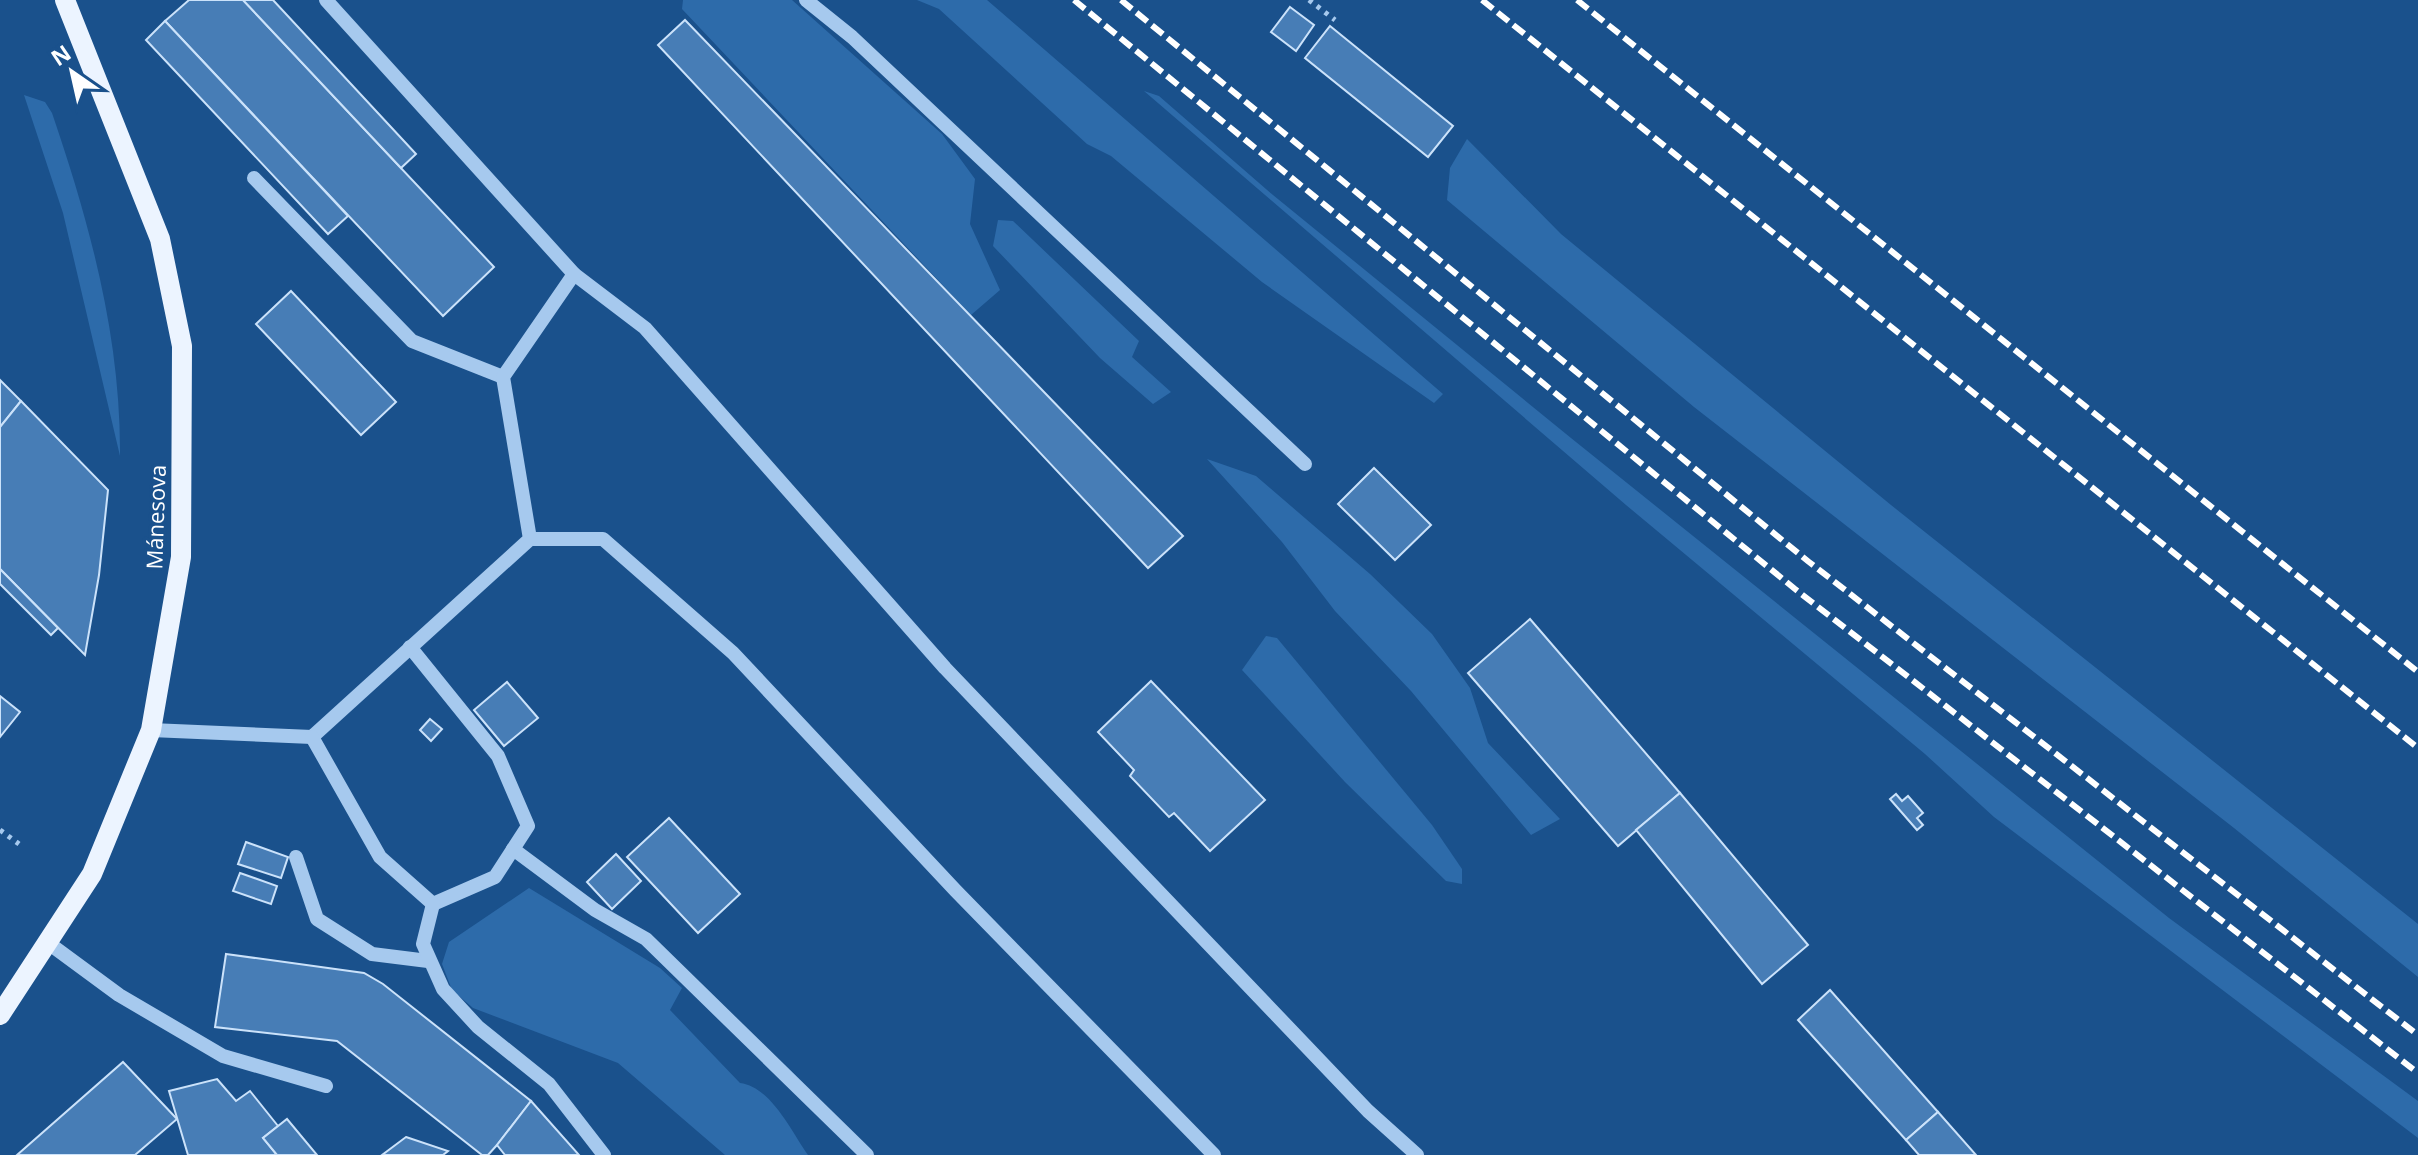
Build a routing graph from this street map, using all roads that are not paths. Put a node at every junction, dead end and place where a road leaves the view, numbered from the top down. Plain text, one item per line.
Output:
1 (65, 0) edge
2 (326, 0) edge
3 (806, 0) edge
4 (254, 178) dead end
5 (574, 274) junction
6 (503, 377) junction
7 (1305, 464) dead end
8 (530, 539) junction
9 (410, 647) junction
10 (151, 730) junction
11 (312, 737) junction
12 (513, 849) junction
13 (296, 857) dead end
14 (433, 904) junction
15 (47, 942) junction
16 (428, 961) junction
17 (0, 1015) edge
18 (326, 1086) dead end
19 (604, 1155) edge
20 (867, 1155) edge
21 (1214, 1155) edge
22 (1417, 1155) edge

1 - 10 main road, Mánesova
2 - 5 lane
3 - 7 lane
4 - 6 lane
5 - 6 lane
5 - 22 lane
6 - 8 lane
8 - 9 lane
8 - 21 lane
9 - 11 lane
9 - 12 lane
10 - 11 lane
10 - 15 main road, Mánesova
11 - 14 lane
12 - 14 lane
12 - 20 lane
13 - 16 lane
14 - 16 lane
15 - 17 main road, Mánesova
15 - 18 lane
16 - 19 lane

